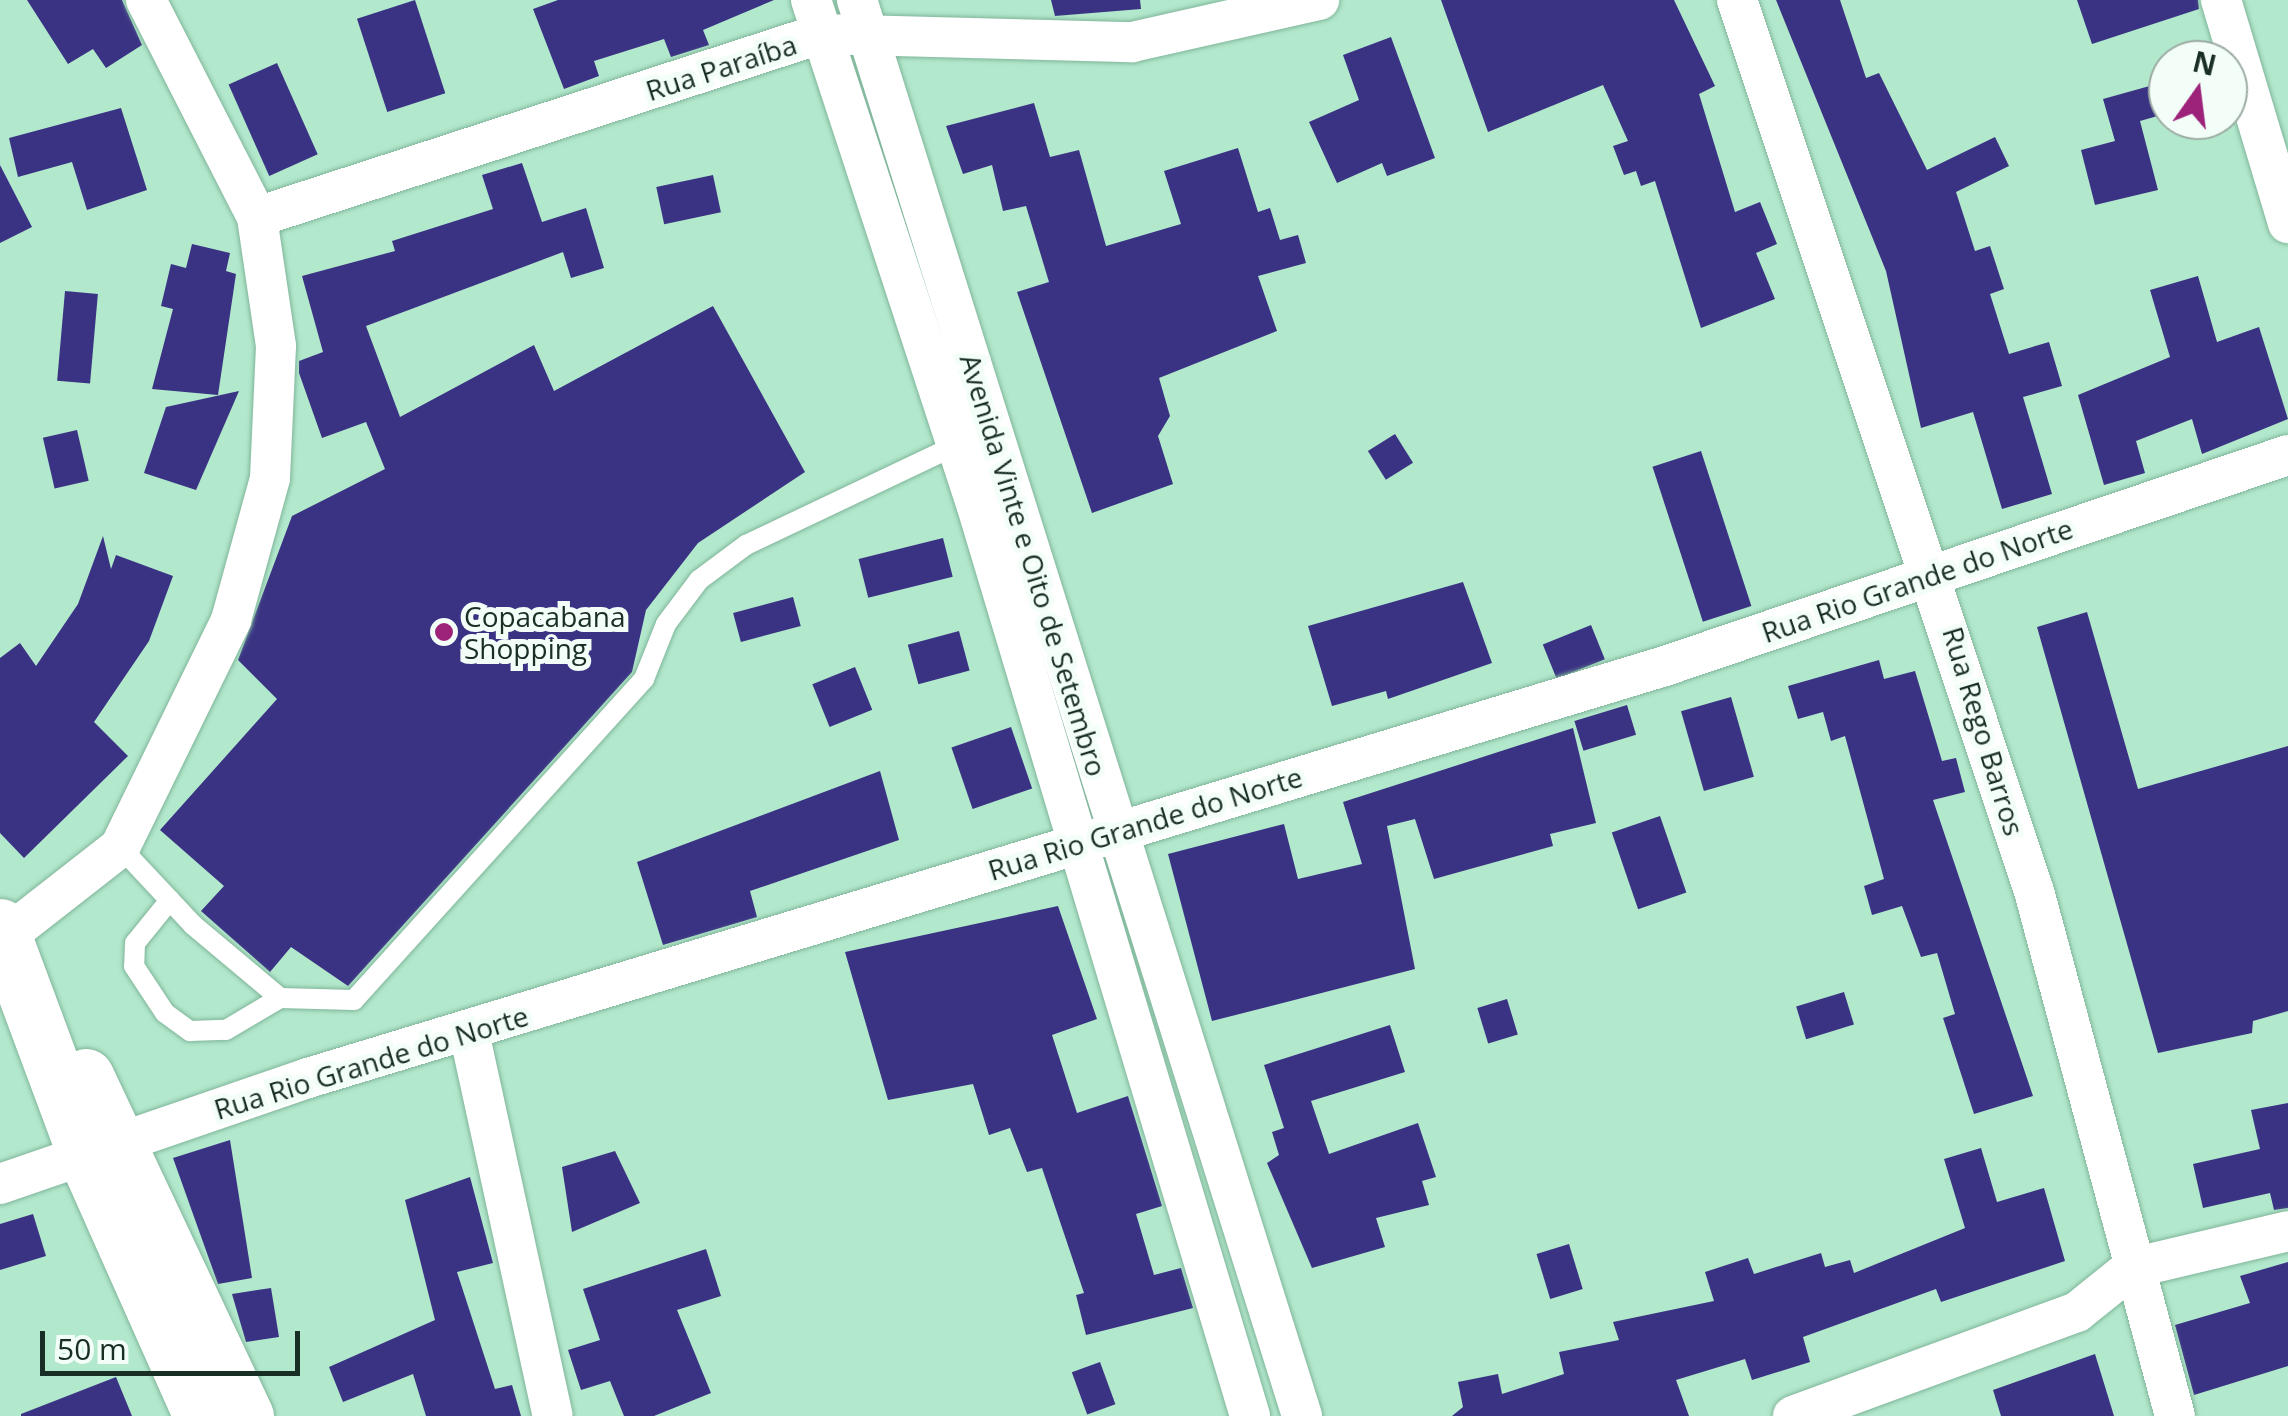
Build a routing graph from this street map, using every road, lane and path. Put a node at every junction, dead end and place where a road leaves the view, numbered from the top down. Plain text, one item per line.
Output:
1 (146, 0) edge
2 (857, 0) edge
3 (1319, 0) edge
4 (1736, 0) edge
5 (2221, 0) edge
6 (816, 17) edge
7 (867, 39) junction
8 (256, 217) junction
9 (2288, 223) edge
10 (957, 445) junction
11 (2288, 455) edge
12 (1016, 498) junction
13 (977, 508) junction
14 (1935, 573) junction
15 (1116, 831) junction
16 (1074, 843) junction
17 (120, 846) junction
18 (170, 900) junction
19 (10, 948) edge
20 (280, 998) junction
21 (468, 1032) junction
22 (104, 1152) junction
23 (0, 1184) edge
24 (2288, 1231) edge
25 (2132, 1268) junction
26 (200, 1416) edge
27 (246, 1416) edge
28 (552, 1416) edge
29 (1250, 1416) edge
30 (1302, 1416) edge
31 (1793, 1416) edge
32 (2175, 1416) edge

1 - 8 street
2 - 7 street, Avenida Vinte e Oito de Setembro
3 - 7 street, Rua Paraíba
4 - 14 street, Rua Rego Barros
5 - 9 street
6 - 7 street, Rua Paraíba
6 - 8 street, Rua Paraíba
6 - 10 street, Avenida Vinte e Oito de Setembro
7 - 12 street, Avenida Vinte e Oito de Setembro
8 - 17 street
10 - 13 street, Avenida Vinte e Oito de Setembro
10 - 20 lane
11 - 14 street, Rua Rio Grande do Norte
12 - 13 street
12 - 15 street, Avenida Vinte e Oito de Setembro
13 - 16 street, Avenida Vinte e Oito de Setembro
14 - 15 street, Rua Rio Grande do Norte
14 - 25 street, Rua Rego Barros
15 - 16 street, Rua Rio Grande do Norte
15 - 30 street, Avenida Vinte e Oito de Setembro
16 - 21 street, Rua Rio Grande do Norte
16 - 29 street, Avenida Vinte e Oito de Setembro
17 - 18 lane
17 - 19 street
18 - 20 lane
18 - 20 lane
19 - 22 main road
21 - 22 street, Rua Rio Grande do Norte
21 - 28 street
22 - 23 street, Rua Rio Grande do Norte
22 - 26 main road
22 - 27 main road
24 - 25 street
25 - 31 street
25 - 32 street, Rua Rego Barros

